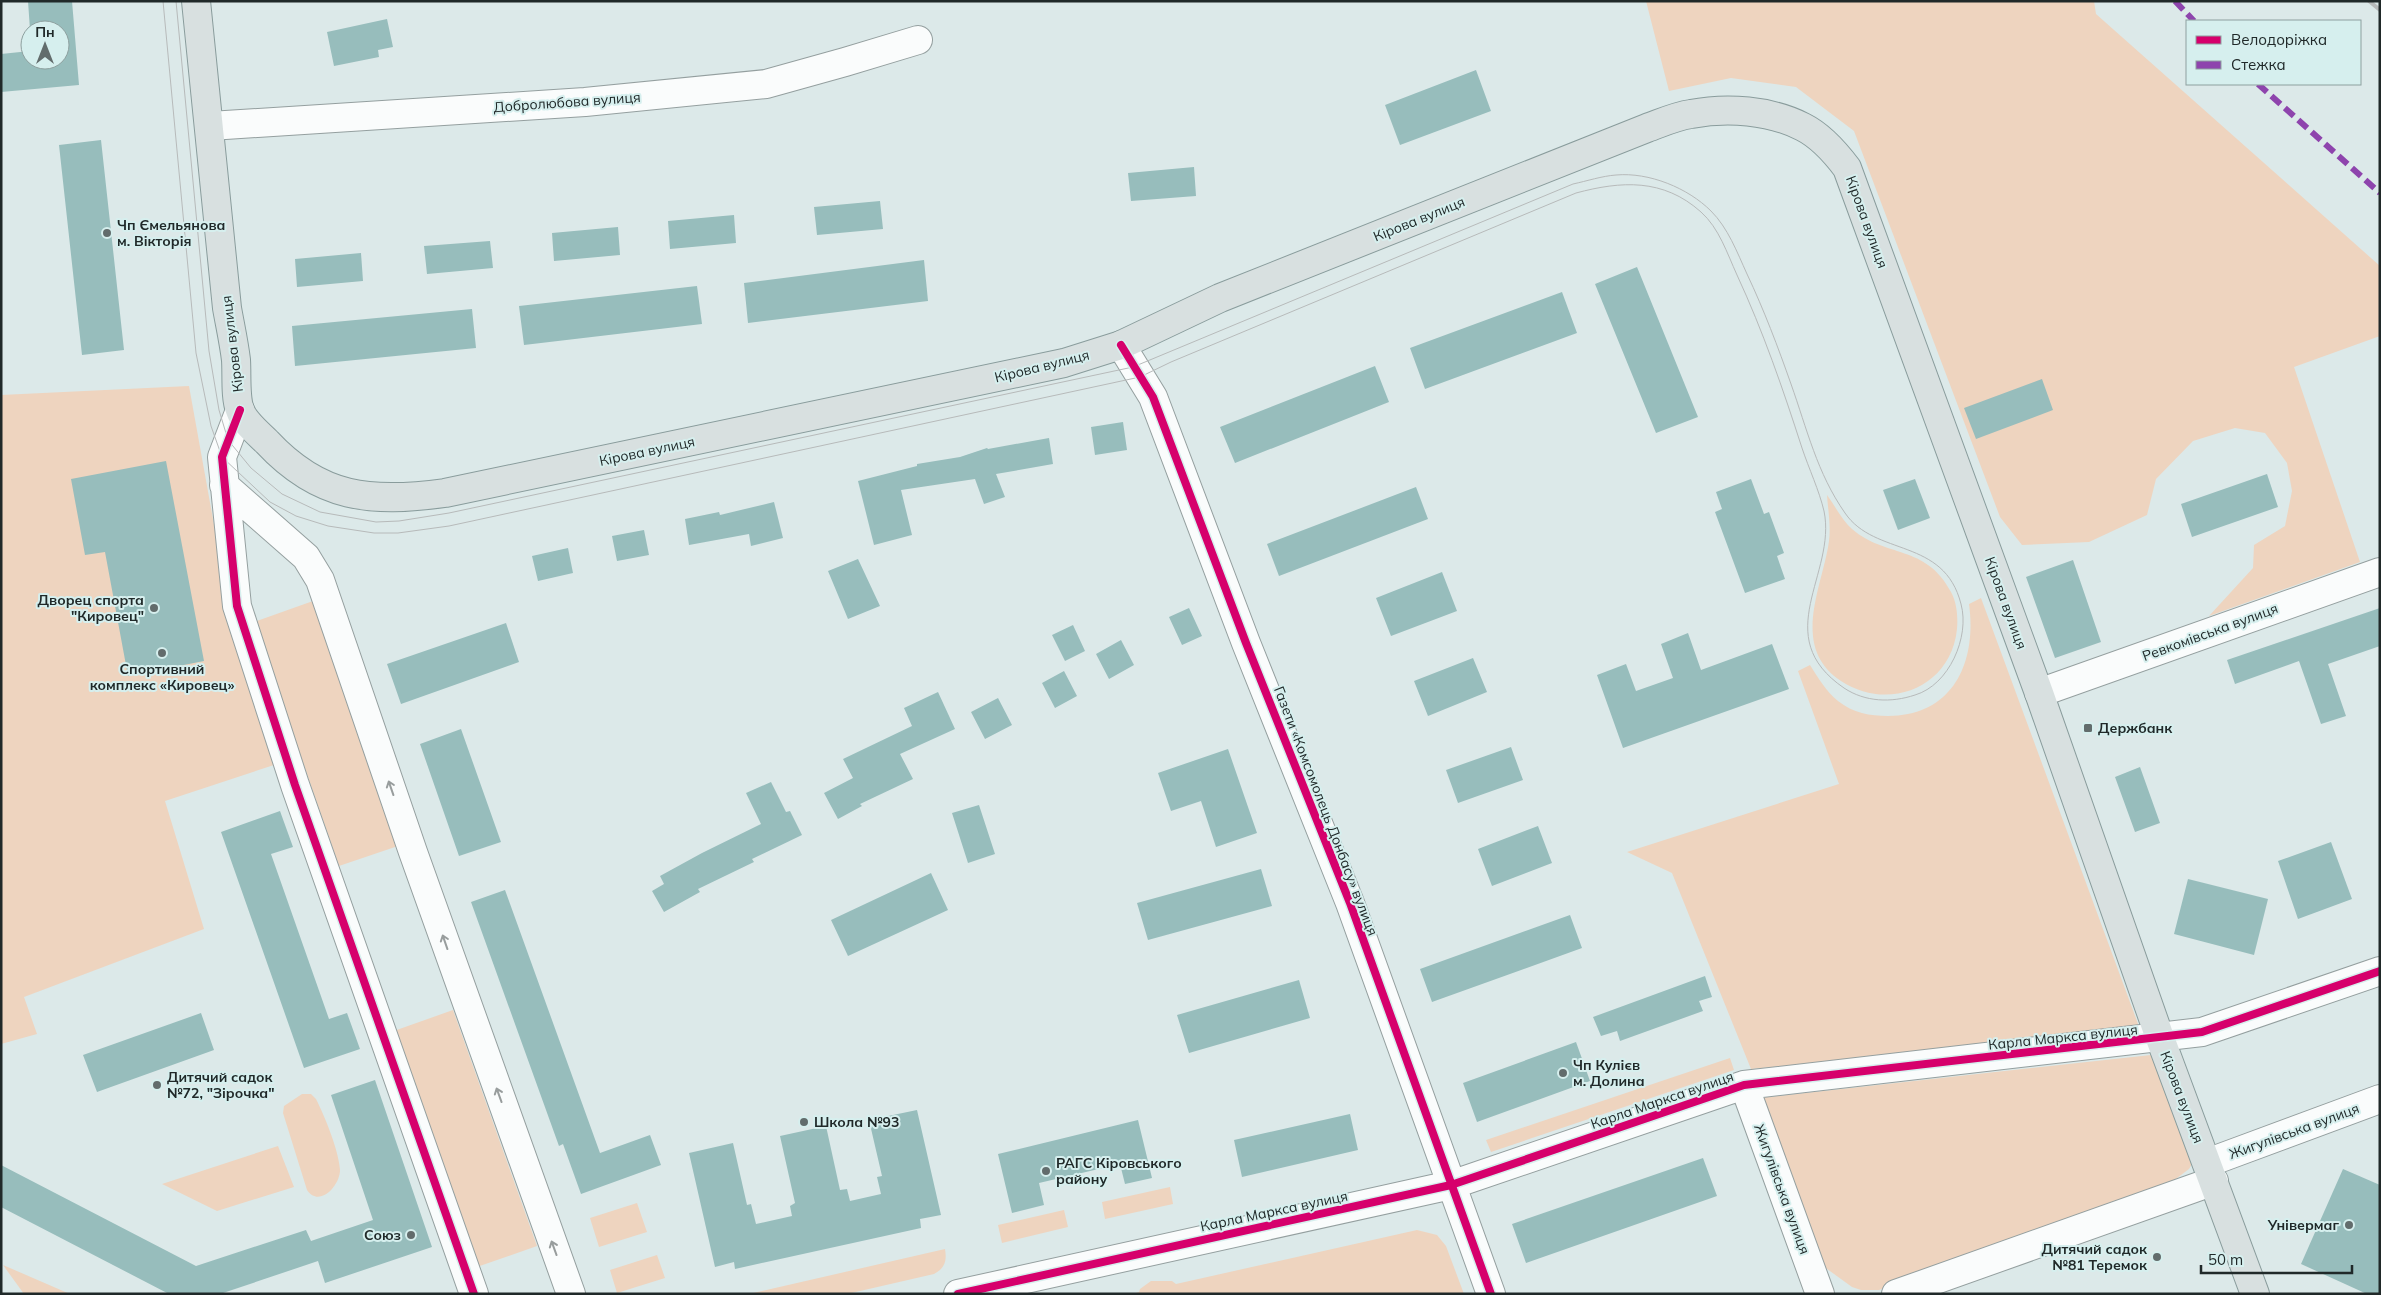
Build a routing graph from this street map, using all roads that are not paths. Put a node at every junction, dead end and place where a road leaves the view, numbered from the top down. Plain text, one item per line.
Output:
1 (196, 1) edge
2 (918, 40) dead end
3 (210, 126) junction
4 (1121, 345) junction
5 (240, 410) junction
6 (224, 485) junction
7 (2380, 572) edge
8 (2039, 693) junction
9 (2380, 971) edge
10 (2160, 1038) junction
11 (1744, 1085) junction
12 (2380, 1099) edge
13 (2211, 1172) junction
14 (1451, 1185) junction
15 (474, 1294) edge
16 (571, 1294) edge
17 (958, 1294) edge
18 (1490, 1294) edge
19 (1820, 1294) edge
20 (1896, 1294) edge
21 (2255, 1294) edge

1 - 3 main road, Кірова вулиця
2 - 3 street, Добролюбова вулиця
3 - 5 main road, Кірова вулиця
4 - 5 main road, Кірова вулиця
4 - 8 main road, Кірова вулиця
4 - 14 street, Газети «Комсомолець Донбасу» вулиця
5 - 6 street
6 - 15 street
16 -> 6 street
7 - 8 street, Ревкомівська вулиця
8 - 10 main road, Кірова вулиця
9 - 10 street, Карла Маркса вулиця
10 - 11 street, Карла Маркса вулиця
10 - 13 main road, Кірова вулиця
11 - 14 street, Карла Маркса вулиця
11 - 19 street, Жигулівська вулиця
12 - 13 street, Жигулівська вулиця
13 - 20 street, Жигулівська вулиця
13 - 21 main road, Кірова вулиця
14 - 17 street, Карла Маркса вулиця
14 - 18 street, Газети «Комсомолець Донбасу» вулиця

